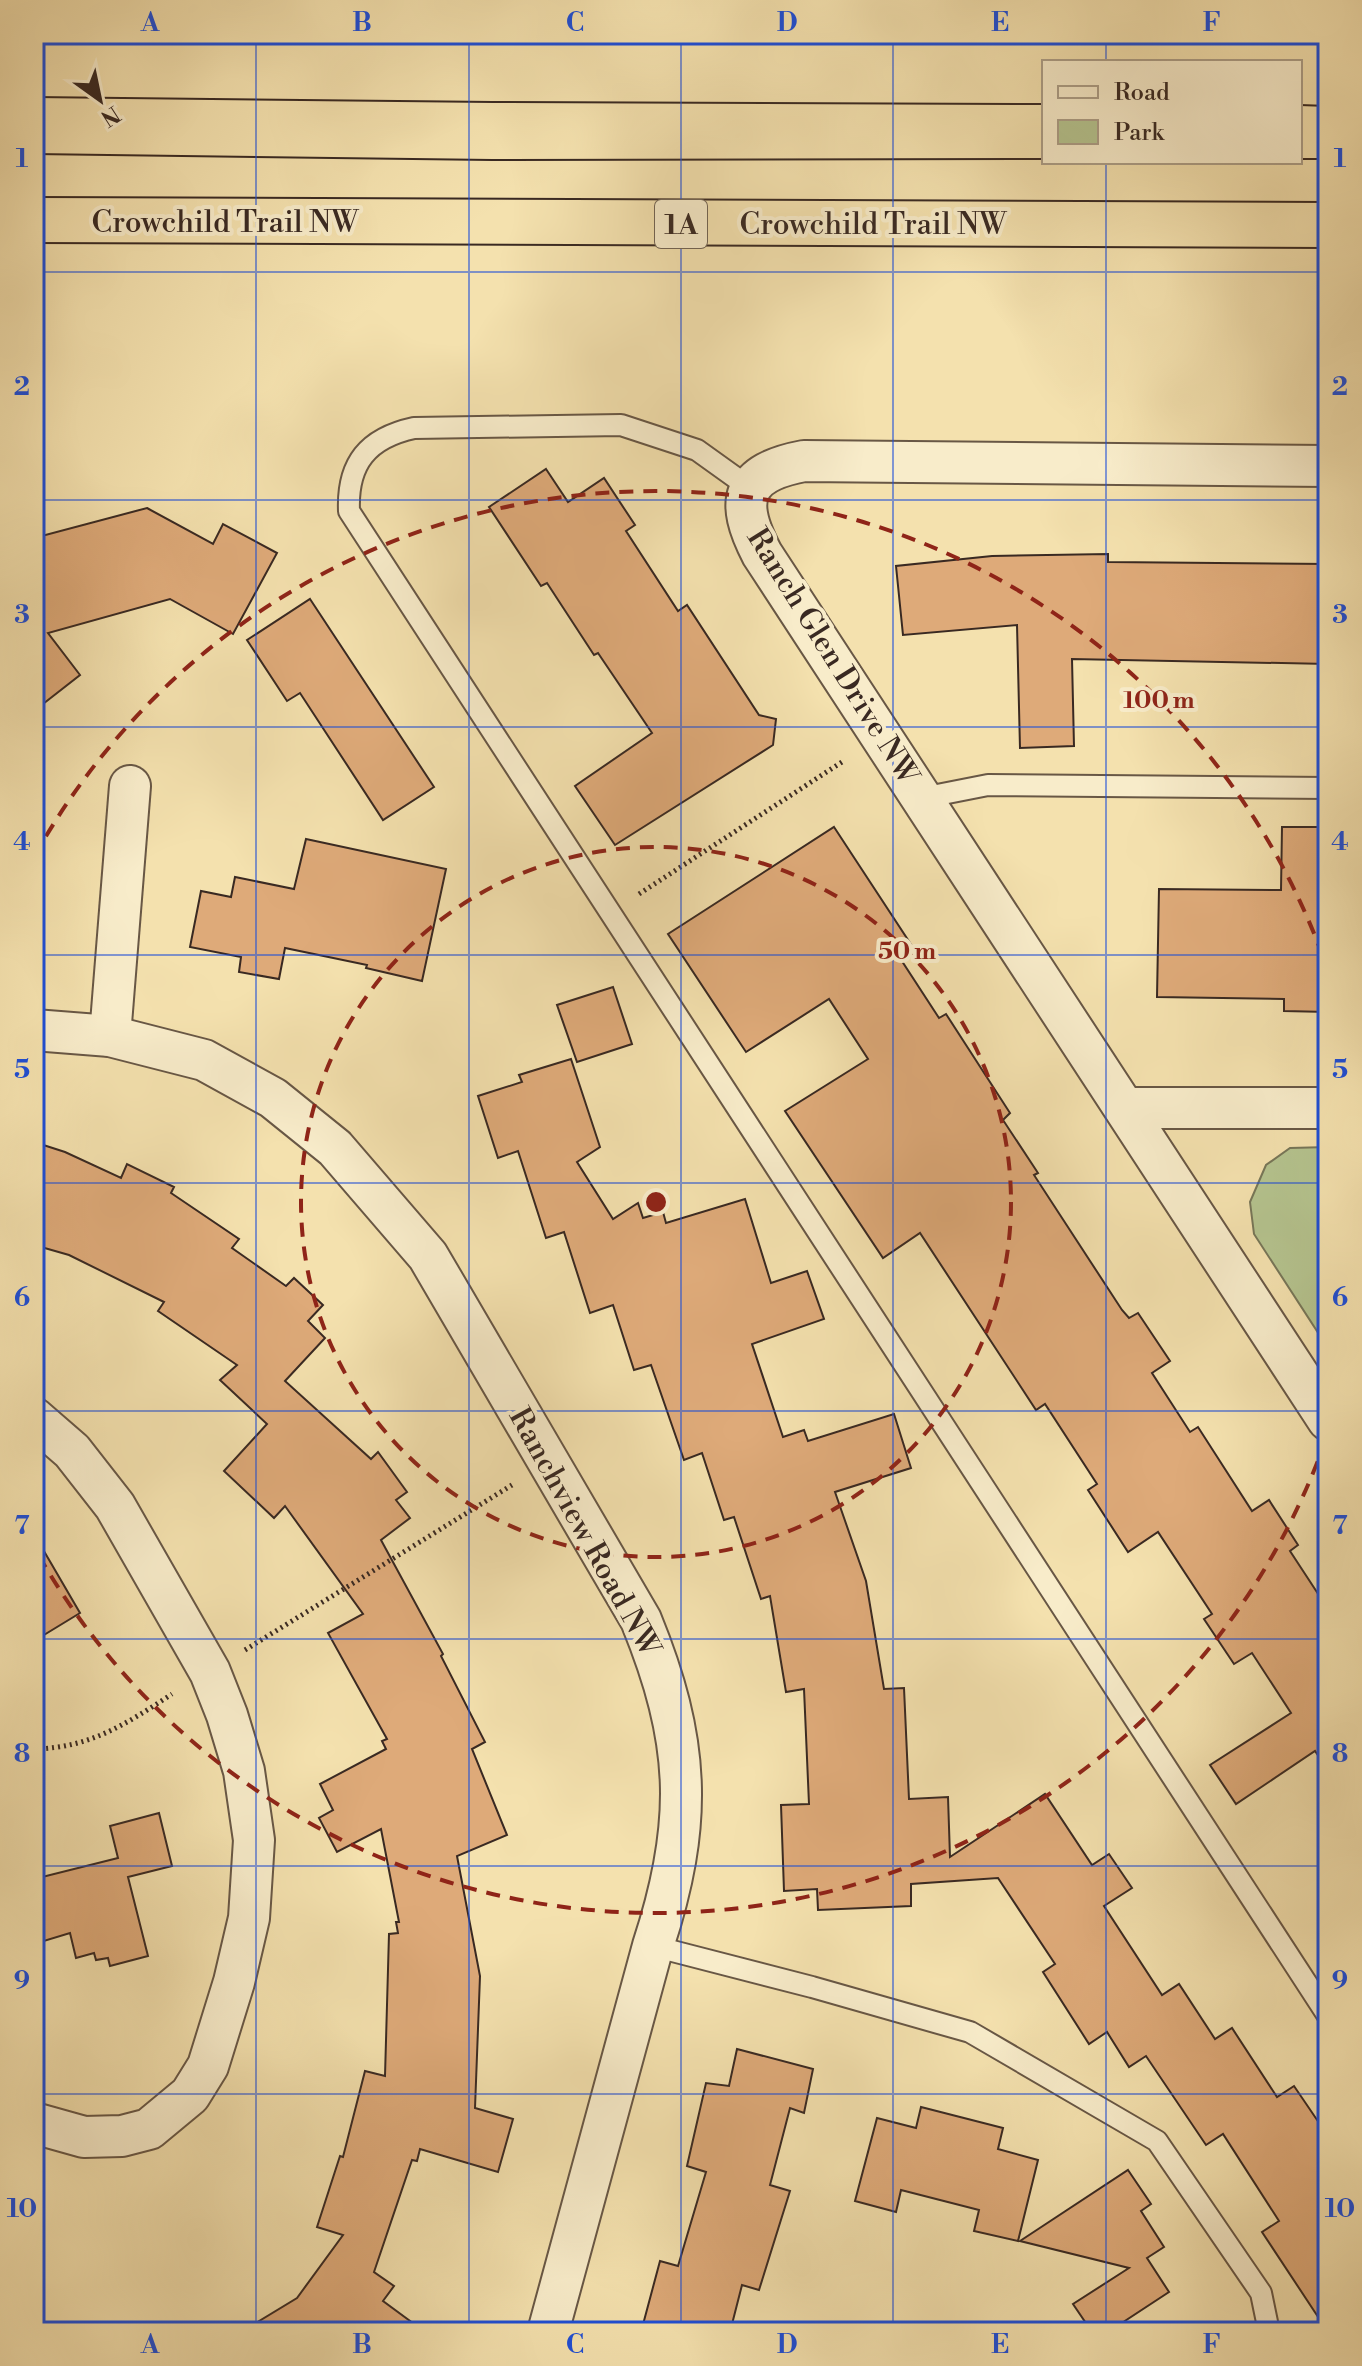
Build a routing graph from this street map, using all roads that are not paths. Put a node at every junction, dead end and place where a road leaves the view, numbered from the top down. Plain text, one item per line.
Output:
1 (34, 220) edge
2 (1328, 225) edge
3 (1328, 466) edge
4 (750, 488) junction
5 (130, 786) dead end
6 (1328, 788) edge
7 (922, 798) junction
8 (34, 1030) edge
9 (110, 1036) junction
10 (1126, 1108) junction
11 (1328, 1108) edge
12 (34, 1418) edge
13 (1328, 1420) edge
14 (653, 1946) junction
15 (1328, 2016) edge
16 (34, 2123) edge
17 (548, 2332) edge
18 (1265, 2332) edge

1 - 2 highway, Crowchild Trail NW / 1A
3 - 4 street, Ranch Glen Drive NW
4 - 7 street, Ranch Glen Drive NW
4 - 15 lane
5 - 9 street
6 - 7 lane
7 - 10 street, Ranch Glen Drive NW
8 - 9 street, Ranchview Road NW
9 - 14 street, Ranchview Road NW
10 - 11 street
10 - 13 street, Ranch Glen Drive NW
12 - 16 street
14 - 17 street, Ranchview Road NW
14 - 18 lane

